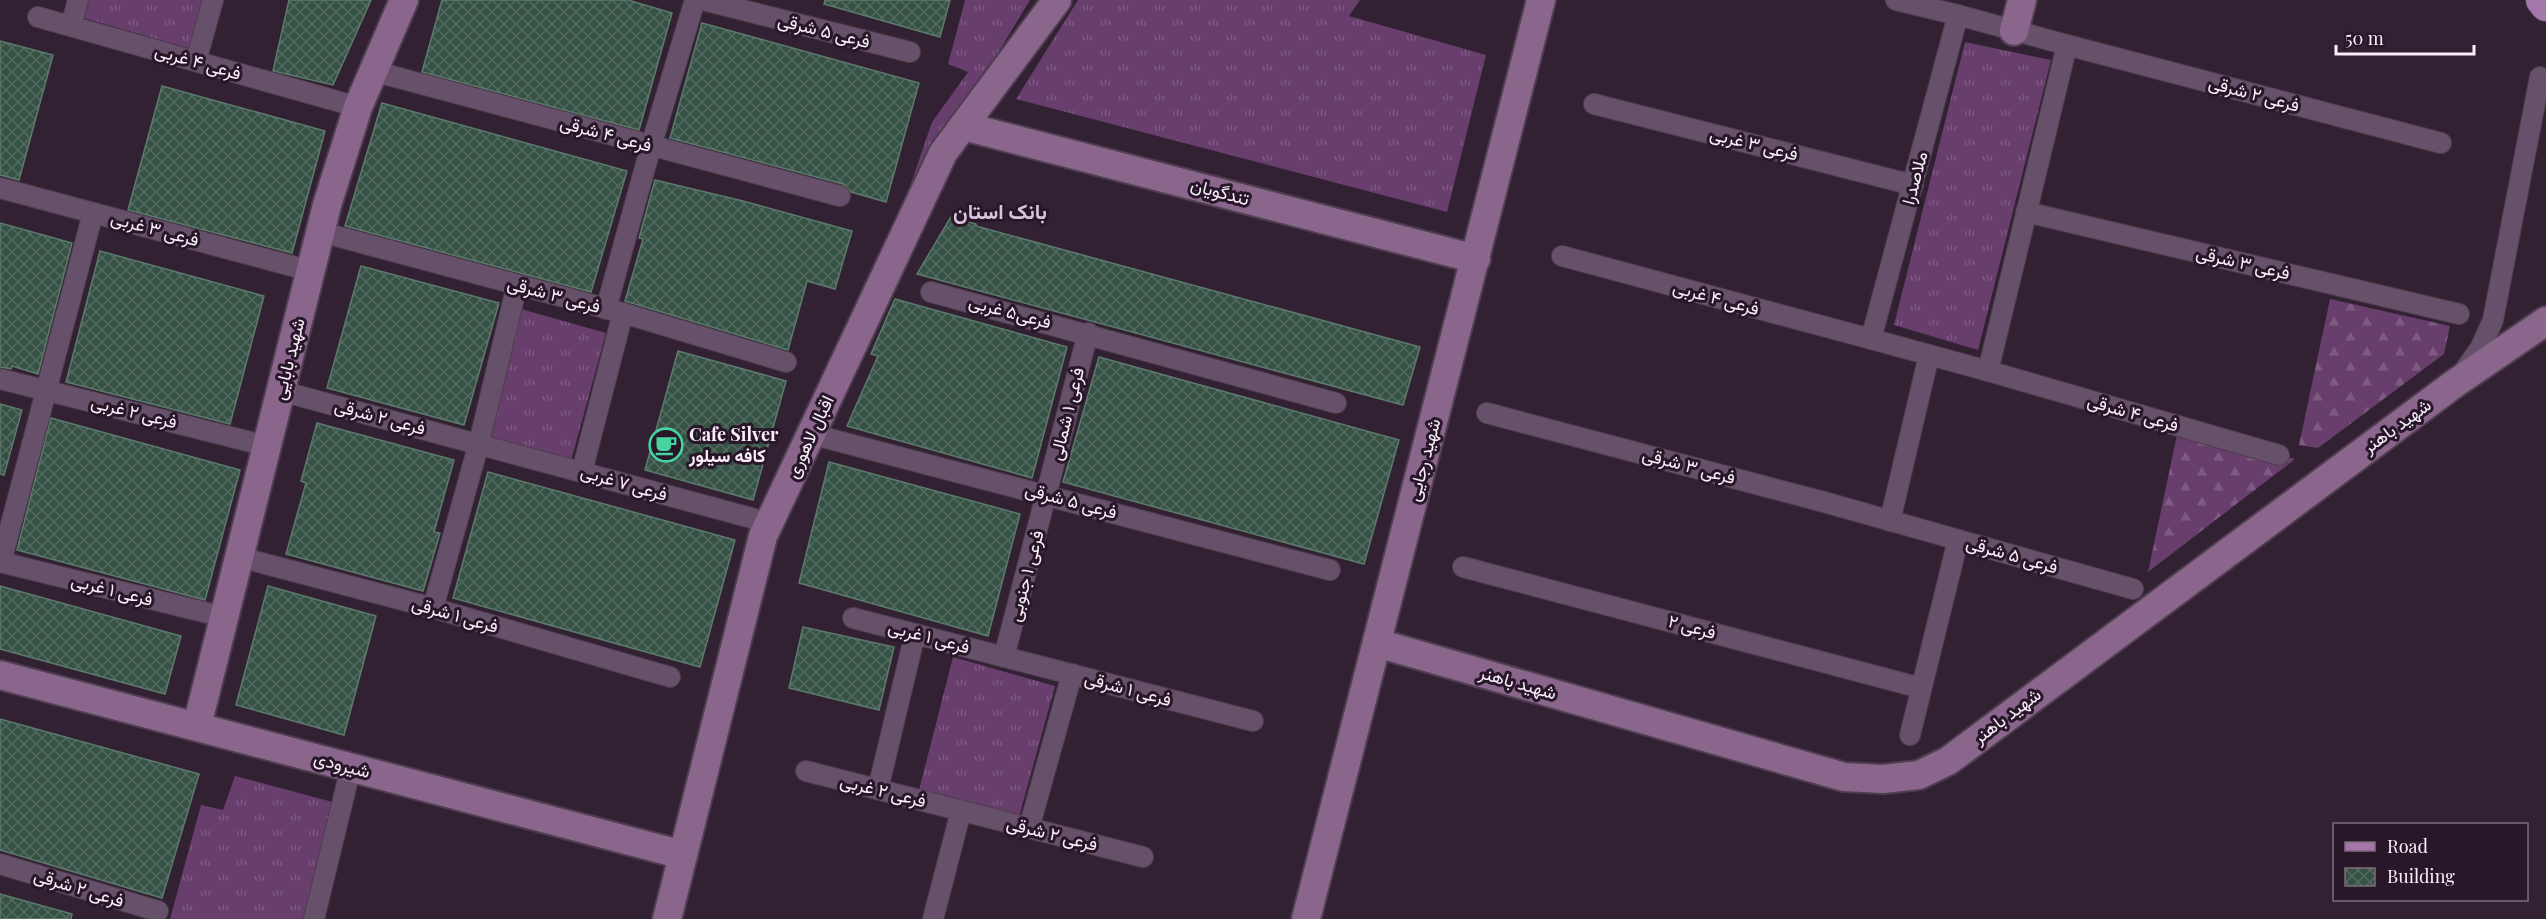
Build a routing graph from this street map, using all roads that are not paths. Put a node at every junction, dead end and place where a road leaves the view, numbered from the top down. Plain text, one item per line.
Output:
1 (78, 0) edge
2 (213, 0) edge
3 (404, 0) edge
4 (695, 0) edge
5 (703, 0) edge
6 (1057, 0) edge
7 (1541, 0) edge
8 (1896, 0) edge
9 (2022, 0) edge
10 (2542, 0) edge
11 (2546, 5) edge
12 (1958, 15) junction
13 (38, 17) dead end
14 (71, 26) junction
15 (2014, 31) junction
16 (2067, 45) junction
17 (910, 52) dead end
18 (196, 61) junction
19 (373, 71) junction
20 (2540, 77) dead end
21 (1594, 104) dead end
22 (358, 107) junction
23 (963, 126) junction
24 (2441, 143) dead end
25 (651, 146) junction
26 (1913, 185) junction
27 (0, 188) edge
28 (840, 196) dead end
29 (2026, 212) junction
30 (93, 213) junction
31 (321, 231) junction
32 (1562, 256) dead end
33 (1476, 259) junction
34 (311, 271) junction
35 (517, 285) junction
36 (931, 292) dead end
37 (614, 311) junction
38 (2459, 314) dead end
39 (2546, 321) edge
40 (1088, 333) junction
41 (1871, 339) junction
42 (1929, 355) junction
43 (786, 362) dead end
44 (1988, 371) junction
45 (0, 379) edge
46 (2454, 384) junction
47 (47, 390) junction
48 (281, 391) junction
49 (1336, 402) dead end
50 (1487, 413) dead end
51 (811, 434) junction
52 (479, 443) junction
53 (267, 446) junction
54 (2279, 455) dead end
55 (582, 471) junction
56 (1047, 495) junction
57 (1890, 521) junction
58 (770, 523) junction
59 (1958, 540) junction
60 (239, 557) junction
61 (1, 562) edge
62 (1463, 567) dead end
63 (1330, 570) dead end
64 (2133, 589) dead end
65 (433, 608) junction
66 (224, 617) junction
67 (853, 618) dead end
68 (915, 634) junction
69 (1377, 643) junction
70 (1004, 657) junction
71 (1072, 674) junction
72 (0, 675) edge
73 (670, 677) dead end
74 (1921, 688) junction
75 (1253, 721) dead end
76 (197, 726) junction
77 (1910, 735) dead end
78 (351, 767) junction
79 (806, 771) dead end
80 (878, 789) junction
81 (961, 811) junction
82 (1029, 828) junction
83 (683, 855) junction
84 (1143, 857) dead end
85 (0, 864) edge
86 (158, 911) dead end
87 (314, 919) edge
88 (667, 919) edge
89 (933, 919) edge
90 (1306, 919) edge

1 - 14 street
2 - 18 street
3 - 19 street, شهید بابایی
4 - 25 street
5 - 17 street, فرعی ۵ شرقی
6 - 23 street, اقبال لاهوری
7 - 33 street, شهید رجایی
8 - 12 street
9 - 15 street
10 - 11 main road
12 - 15 street
12 - 26 street, ملاصدرا
13 - 14 street, فرعی ۴ غربی
14 - 18 street, فرعی ۴ غربی
15 - 16 street
16 - 24 street, فرعی ۲ شرقی
16 - 29 street
18 - 22 street, فرعی ۴ غربی
19 - 22 street, شهید بابایی
19 - 25 street, فرعی ۴ شرقی
20 - 46 street
21 - 26 street, فرعی ۳ غربی
22 - 31 street, شهید بابایی
23 - 33 street, تندگویان
23 - 51 street, اقبال لاهوری
25 - 28 street, فرعی ۴ شرقی
25 - 37 street
26 - 41 street, ملاصدرا
27 - 30 street, فرعی ۳ غربی
29 - 38 street, فرعی ۳ شرقی
29 - 44 street
30 - 34 street, فرعی ۳ غربی
30 - 47 street
31 - 34 street, شهید بابایی
31 - 35 street, فرعی ۳ شرقی
32 - 41 street, فرعی ۴ غربی
33 - 69 street, شهید رجایی
34 - 48 street, شهید بابایی
35 - 37 street, فرعی ۳ شرقی
35 - 52 street
36 - 40 street, فرعی۵ غربی
37 - 43 street, فرعی ۳ شرقی
37 - 55 street
39 - 46 street, شهید باهنر
40 - 49 street
40 - 56 street, فرعی ۱ شمالی
41 - 42 street
42 - 44 street
42 - 57 street
44 - 54 street, فرعی ۴ شرقی
45 - 47 street, فرعی ۲ غربی
46 - 69 street, شهید باهنر
47 - 53 street, فرعی ۲ غربی
47 - 61 street
48 - 52 street, فرعی ۲ شرقی
48 - 53 street, شهید بابایی
50 - 57 street, فرعی ۳ شرقی
51 - 56 street, فرعی ۵ شرقی
51 - 58 street, اقبال لاهوری
52 - 55 street, فرعی ۷ غربی
52 - 65 street
53 - 60 street, شهید بابایی
55 - 58 street, فرعی ۷ غربی
56 - 63 street, فرعی ۵ شرقی
56 - 70 street, فرعی ۱ جنوبی
57 - 59 street, فرعی ۵ شرقی
58 - 83 street, اقبال لاهوری
59 - 64 street, فرعی ۵ شرقی
59 - 74 street
60 - 65 street, فرعی ۱ شرقی
60 - 66 street, شهید بابایی
61 - 66 street, فرعی ۱ غربی
62 - 74 street, فرعی ۲
65 - 73 street, فرعی ۱ شرقی
66 - 76 street, شهید بابایی
67 - 68 street, فرعی ۱ غربی
68 - 70 street, فرعی ۱ غربی
68 - 80 street
69 - 90 street, شهید رجایی
70 - 71 street, فرعی ۱ شرقی
71 - 75 street, فرعی ۱ شرقی
71 - 82 street
72 - 76 street, شیرودی
74 - 77 street
76 - 78 street, شیرودی
78 - 83 street, شیرودی
78 - 87 street
79 - 80 street, فرعی ۲ غربی
80 - 81 street, فرعی ۲ غربی
81 - 82 street, فرعی ۲ شرقی
81 - 89 street
82 - 84 street, فرعی ۲ شرقی
83 - 88 street, اقبال لاهوری
85 - 86 street, فرعی ۲ شرقی

